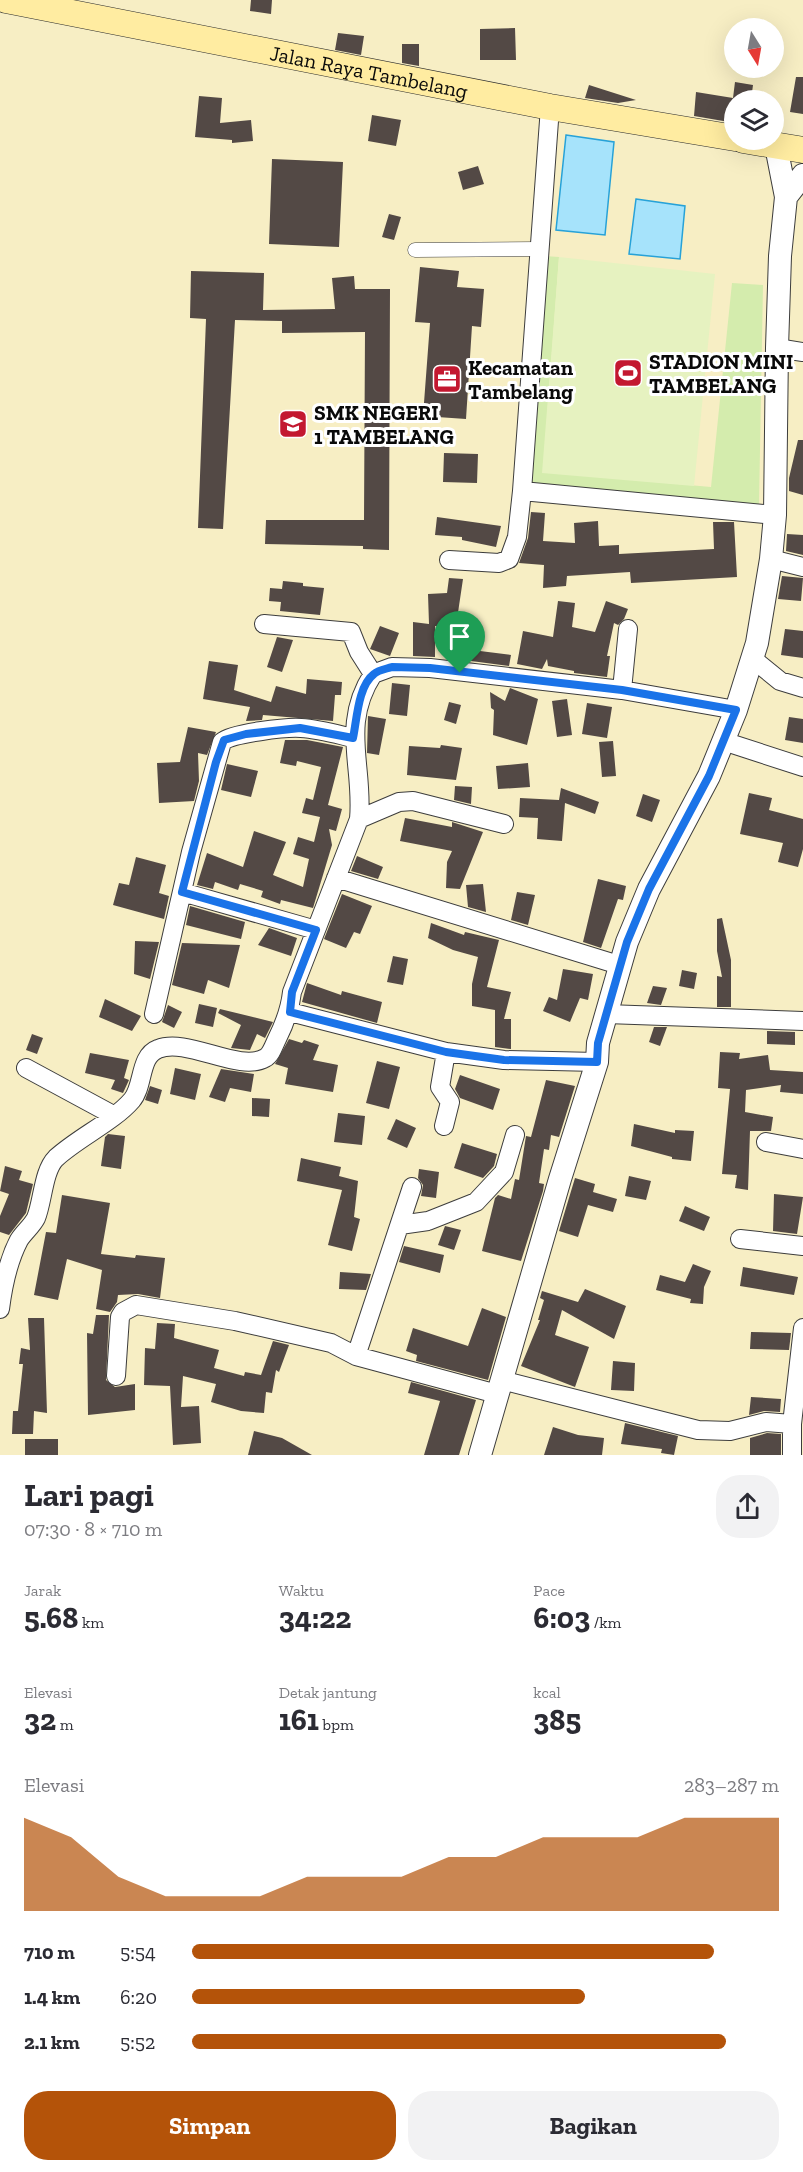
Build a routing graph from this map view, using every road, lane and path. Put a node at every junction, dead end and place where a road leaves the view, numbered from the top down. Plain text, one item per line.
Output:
1 (6, 0) edge
2 (550, 107) junction
3 (724, 136) edge
4 (784, 147) edge
5 (777, 150) edge
6 (803, 150) edge
7 (803, 175) edge
8 (786, 197) junction
9 (539, 249) junction
10 (415, 250) dead end
11 (777, 348) junction
12 (803, 352) edge
13 (522, 490) junction
14 (775, 515) junction
15 (449, 560) dead end
16 (771, 560) junction
17 (803, 567) edge
18 (264, 624) dead end
19 (628, 629) dead end
20 (753, 659) junction
21 (373, 674) junction
22 (803, 688) edge
23 (622, 690) junction
24 (736, 710) junction
25 (353, 738) junction
26 (723, 741) junction
27 (803, 767) edge
28 (359, 819) junction
29 (504, 824) dead end
30 (336, 878) junction
31 (182, 892) junction
32 (316, 930) junction
33 (619, 965) junction
34 (290, 1012) junction
35 (154, 1014) dead end
36 (606, 1014) junction
37 (803, 1021) edge
38 (446, 1052) junction
39 (597, 1062) junction
40 (26, 1068) dead end
41 (113, 1115) junction
42 (444, 1126) dead end
43 (515, 1135) dead end
44 (766, 1142) dead end
45 (803, 1149) edge
46 (412, 1187) dead end
47 (400, 1225) junction
48 (740, 1239) dead end
49 (803, 1246) edge
50 (2, 1280) edge
51 (0, 1309) edge
52 (803, 1328) edge
53 (356, 1356) junction
54 (116, 1376) dead end
55 (499, 1387) junction
56 (792, 1424) junction
57 (480, 1455) edge
58 (792, 1455) edge

1 - 2 main road, Jalan Raya Tambelang
2 - 3 main road, Jalan Raya Tambelang
2 - 9 street
4 - 6 main road
5 - 8 street
7 - 8 street
8 - 11 street
9 - 10 street
9 - 13 street
11 - 12 street
11 - 14 street
13 - 14 street
13 - 15 street
14 - 16 street
16 - 17 street
16 - 20 street
18 - 21 street
19 - 23 street
20 - 22 street
20 - 24 street
21 - 23 street
21 - 25 street
23 - 24 street
24 - 26 street
25 - 28 street
25 - 31 street
26 - 27 street
26 - 33 street
28 - 29 street
28 - 30 street
30 - 32 street
30 - 33 street
31 - 32 street
31 - 35 street
32 - 34 street
33 - 36 street
34 - 38 street
34 - 41 street
36 - 37 street
36 - 39 street
38 - 39 street
38 - 42 street
39 - 55 street
40 - 41 street
41 - 50 street
43 - 47 street
44 - 45 street
46 - 47 street
47 - 53 street
48 - 49 street
50 - 51 street
52 - 56 street
53 - 54 street
53 - 55 street
55 - 56 street
55 - 57 street
56 - 58 street

